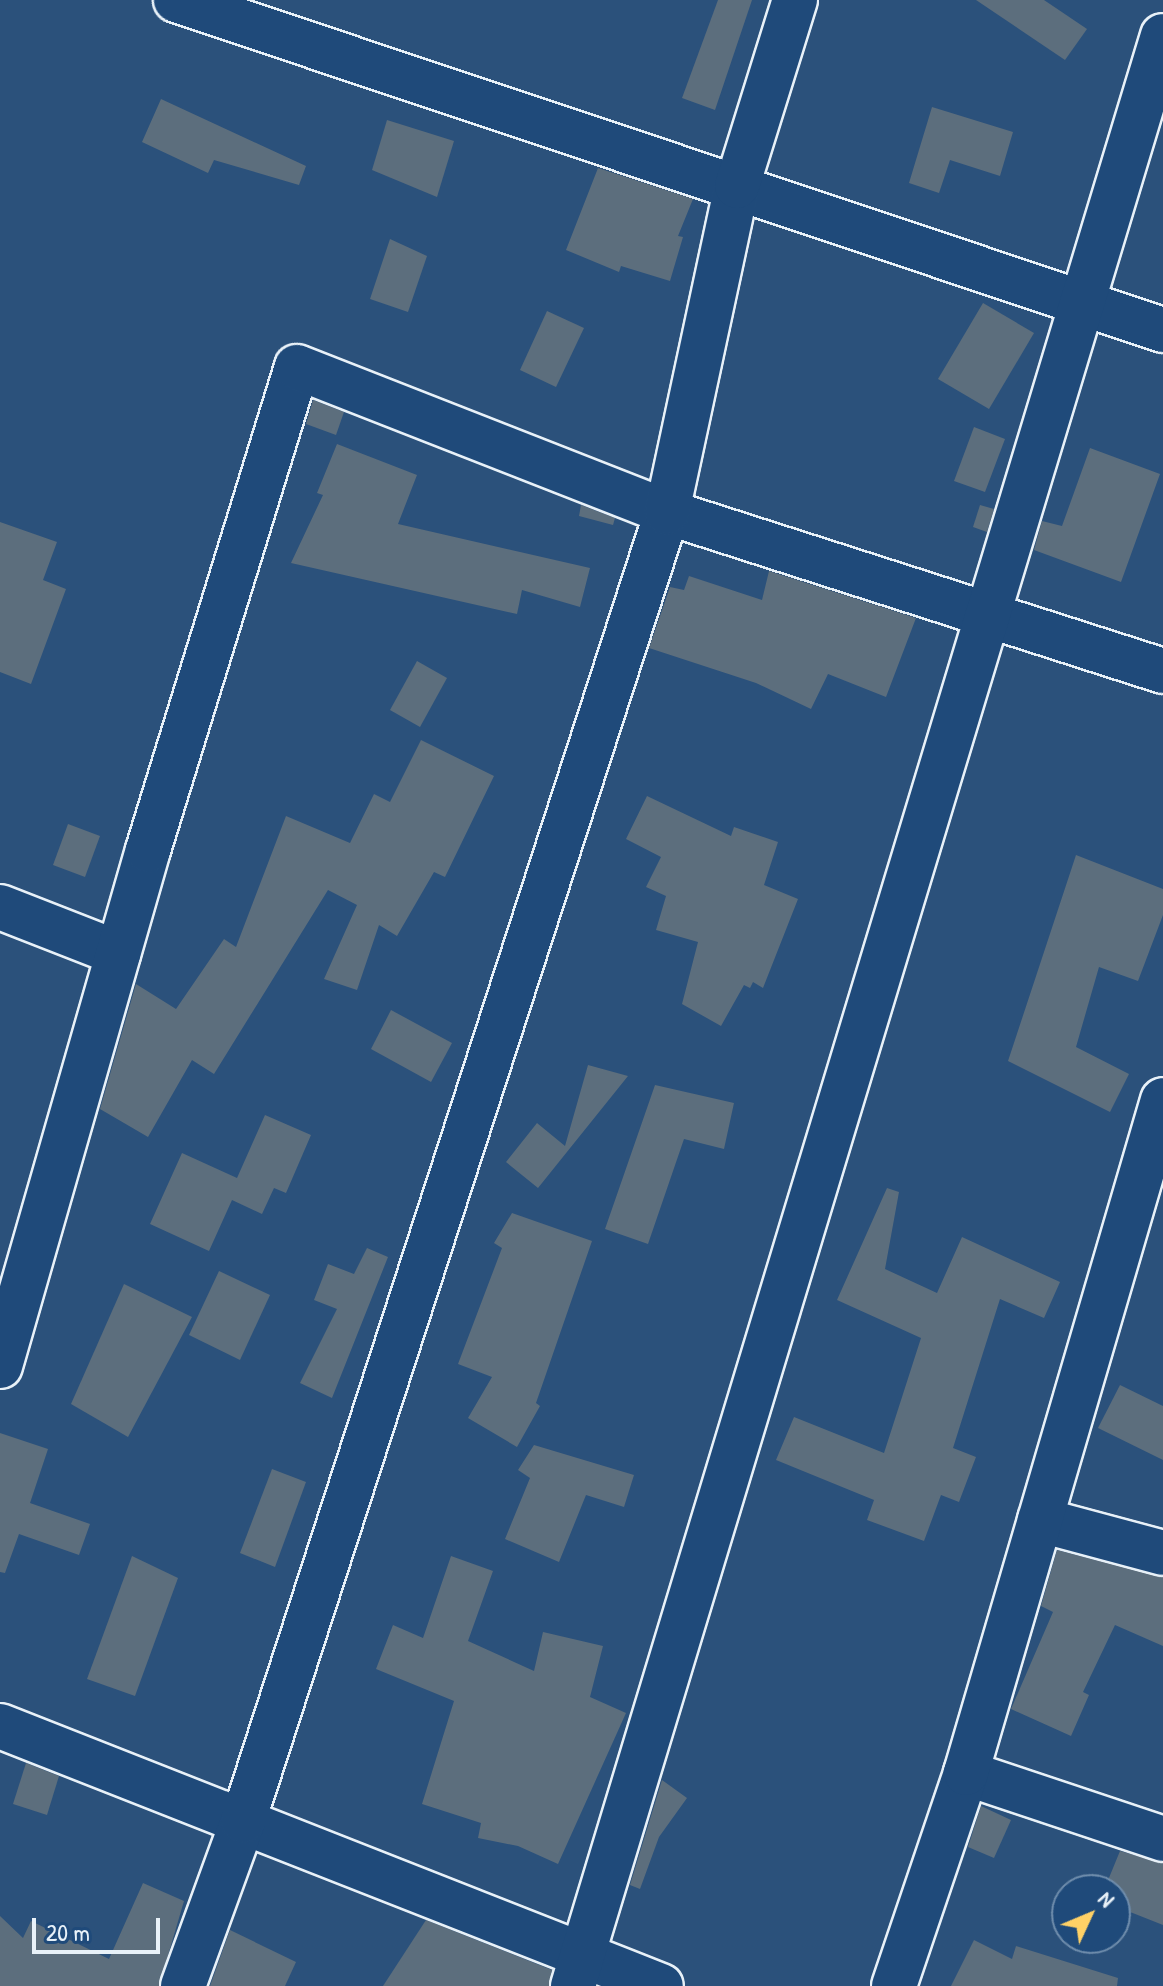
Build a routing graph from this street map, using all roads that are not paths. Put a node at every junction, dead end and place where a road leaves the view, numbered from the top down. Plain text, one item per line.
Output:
1 (176, 0) edge
2 (795, 0) edge
3 (1163, 36) edge
4 (737, 186) junction
5 (1083, 304) junction
6 (1163, 330) edge
7 (667, 512) junction
8 (990, 612) junction
9 (1163, 671) edge
10 (0, 907) edge
11 (118, 953) junction
12 (1163, 1100) edge
13 (0, 1366) edge
14 (1040, 1520) junction
15 (1163, 1553) edge
16 (0, 1726) edge
17 (966, 1773) junction
18 (243, 1821) junction
19 (1163, 1839) edge
20 (578, 1971) edge
21 (183, 1986) edge
22 (661, 1986) edge
23 (894, 1986) edge

1 - 4 street
2 - 4 street
3 - 5 street
4 - 5 street
4 - 7 street
5 - 6 street
5 - 8 street
7 - 8 street
7 - 11 street
7 - 18 street
8 - 9 street
8 - 20 street
10 - 11 street
11 - 13 street
12 - 14 street
14 - 15 street
14 - 17 street
16 - 18 street
17 - 19 street
17 - 23 street
18 - 20 street
18 - 21 street
20 - 22 street

